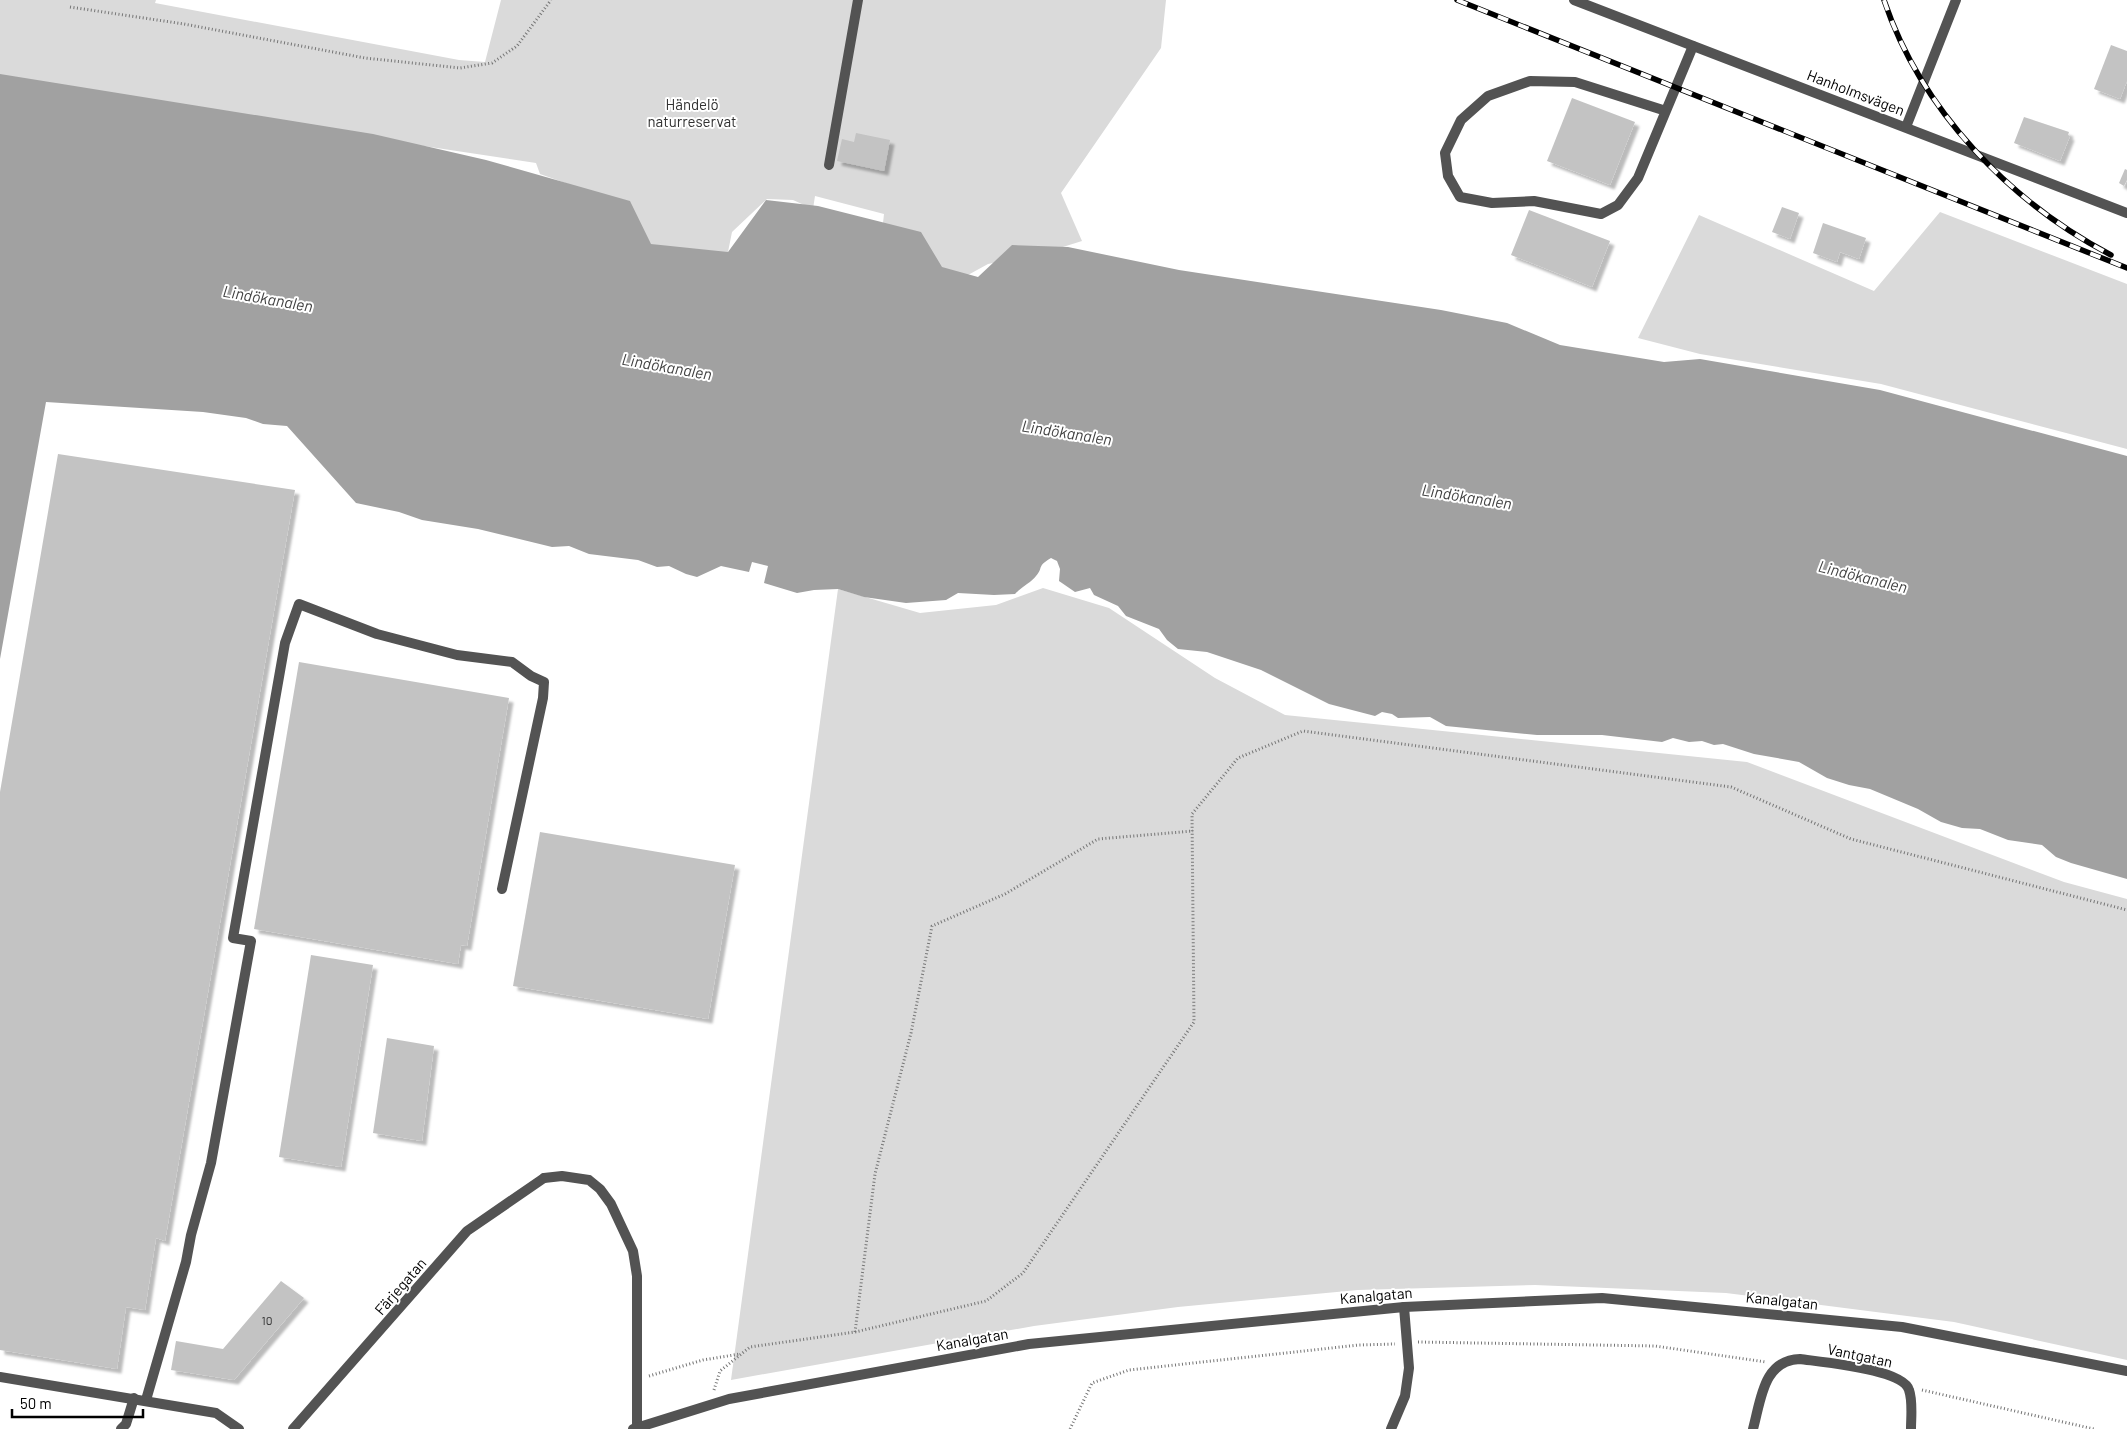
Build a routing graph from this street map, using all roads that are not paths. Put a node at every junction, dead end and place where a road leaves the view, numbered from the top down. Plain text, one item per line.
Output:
1 (858, 0) edge
2 (1574, 0) edge
3 (1956, 0) edge
4 (1693, 46) junction
5 (1666, 111) junction
6 (1906, 127) junction
7 (829, 164) dead end
8 (2127, 213) edge
9 (502, 889) dead end
10 (1404, 1307) junction
11 (2127, 1371) edge
12 (0, 1376) edge
13 (134, 1398) junction
14 (146, 1400) junction
15 (635, 1428) edge
16 (121, 1429) edge
17 (239, 1429) edge
18 (293, 1429) edge
19 (1392, 1429) edge
20 (1753, 1429) edge
21 (1912, 1429) edge

1 - 7 street
2 - 4 street, Hanholmsvägen
3 - 6 street
4 - 5 street
4 - 6 street, Hanholmsvägen
5 - 5 street
6 - 8 street, Hanholmsvägen
9 - 14 street
10 - 11 street, Kanalgatan
10 - 15 street, Kanalgatan
10 - 19 street
12 - 13 street
13 - 14 street
13 - 16 street
14 - 17 street
15 - 18 street, Färjegatan
20 - 21 street, Vantgatan

